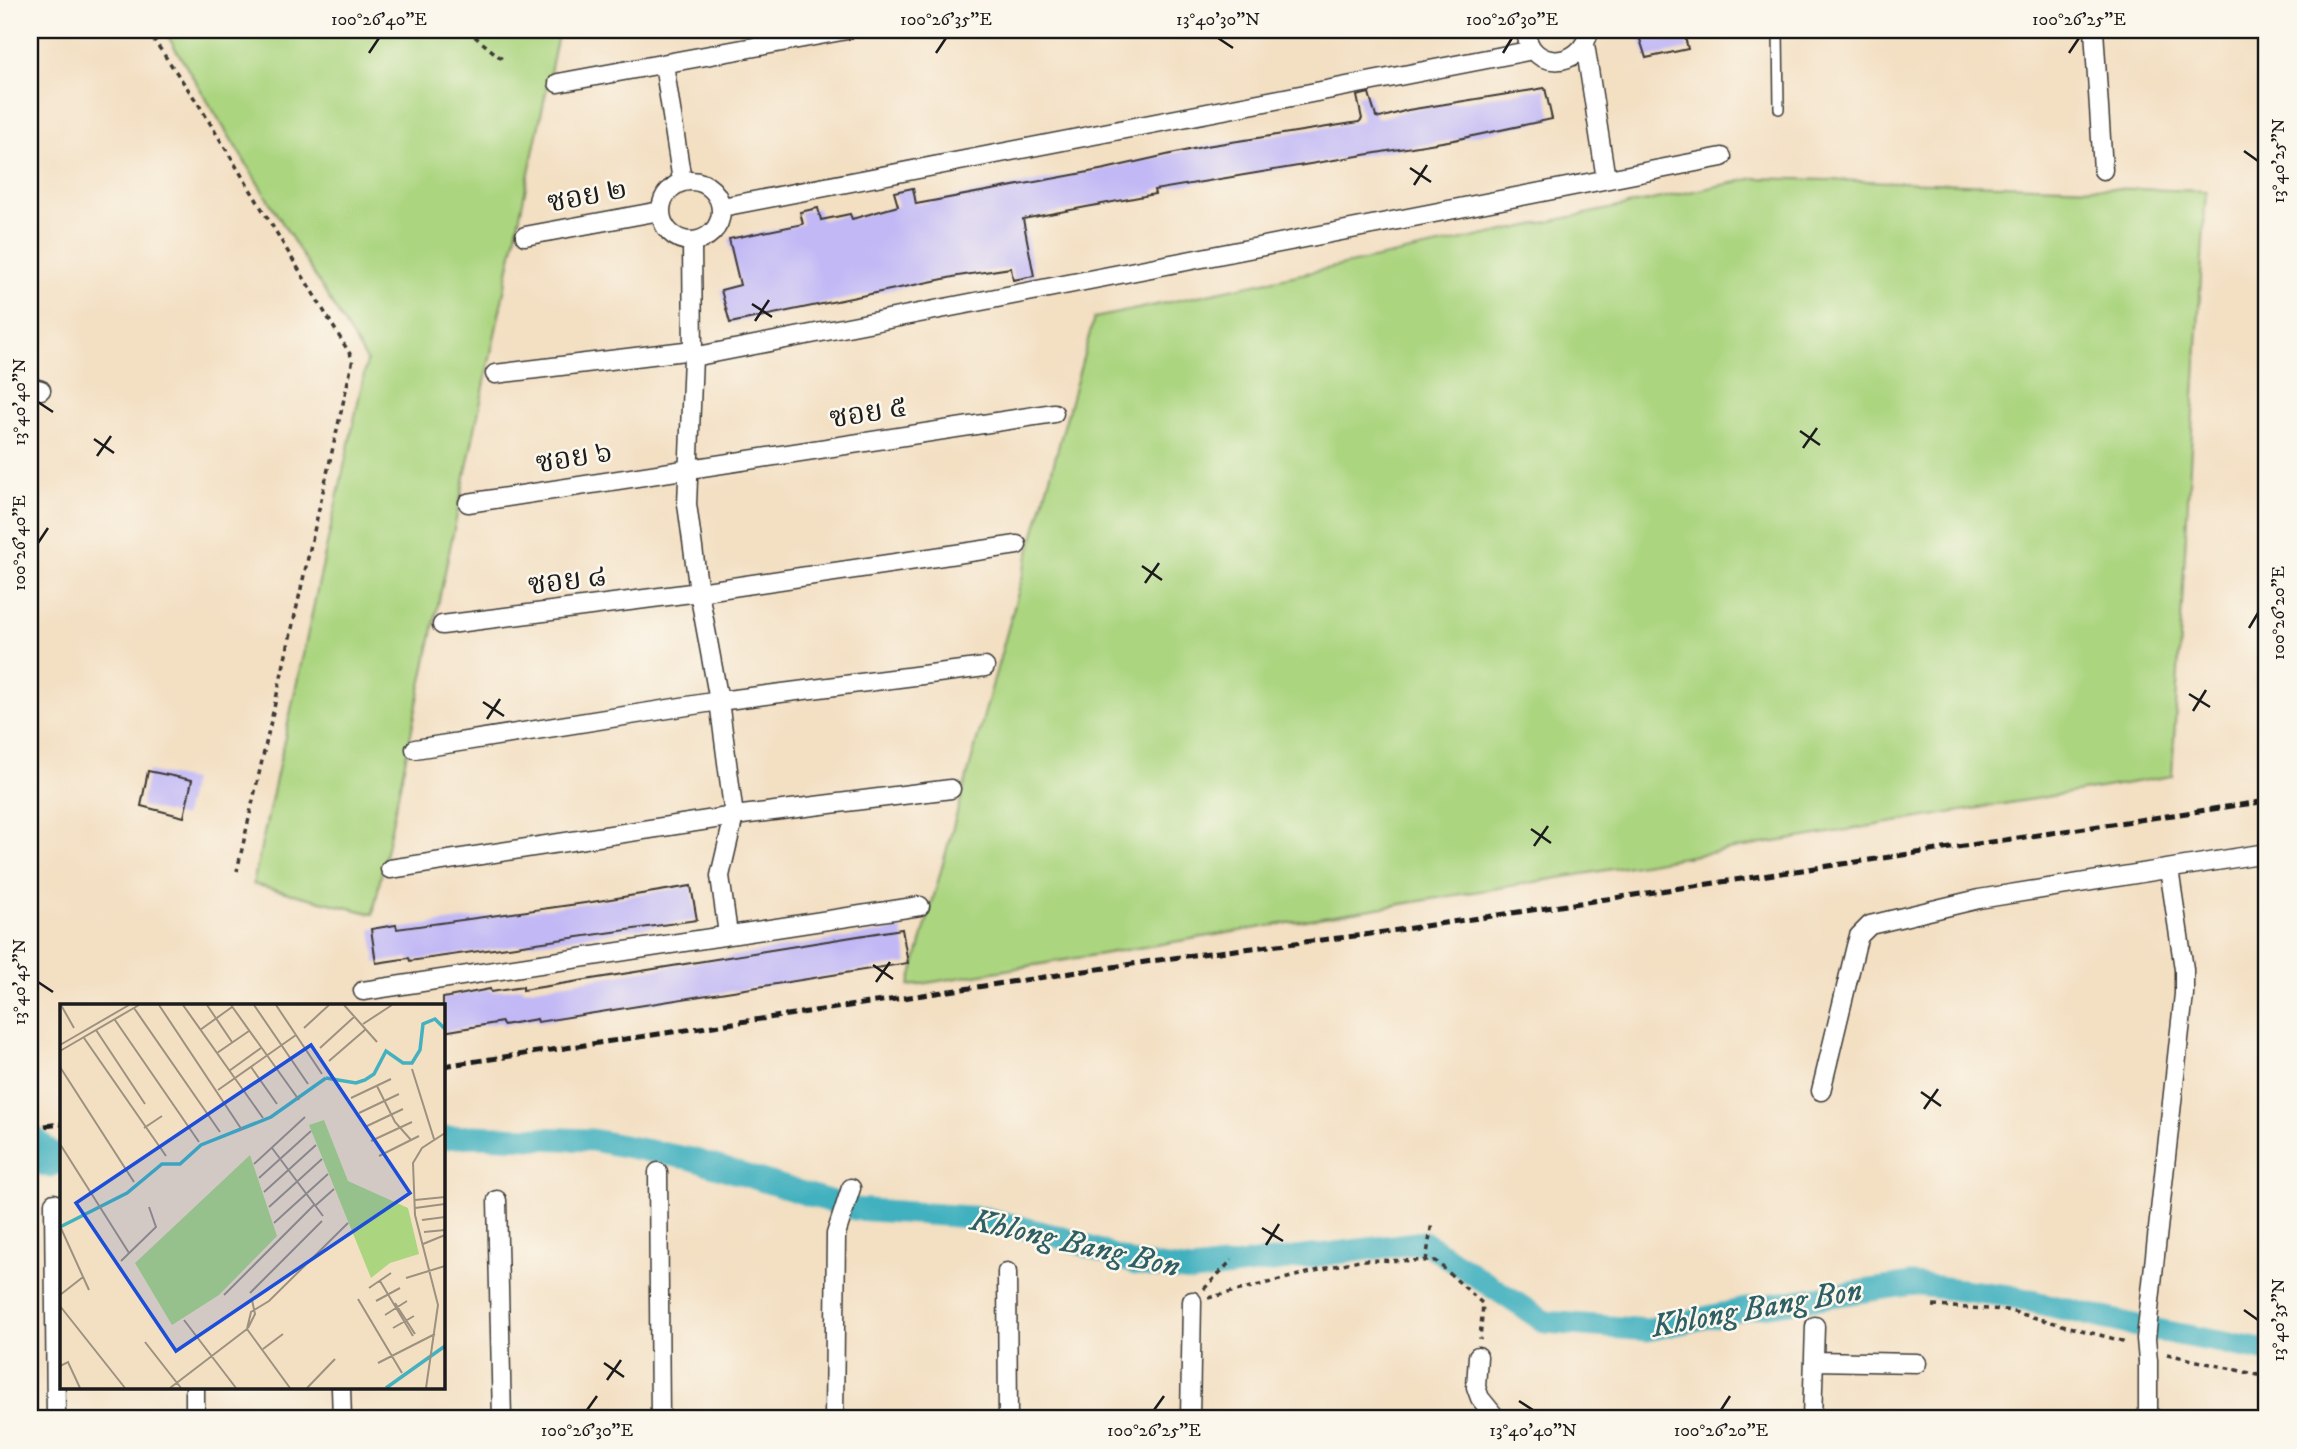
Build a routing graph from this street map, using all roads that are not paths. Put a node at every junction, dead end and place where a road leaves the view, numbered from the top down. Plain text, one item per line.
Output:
1 (847, 30) edge
2 (1526, 30) edge
3 (1777, 30) edge
4 (2094, 30) edge
5 (1587, 37) edge
6 (1534, 50) junction
7 (664, 64) junction
8 (558, 83) dead end
9 (1779, 109) dead end
10 (1722, 157) dead end
11 (2103, 170) dead end
12 (1606, 179) junction
13 (682, 181) junction
14 (722, 207) junction
15 (660, 211) junction
16 (525, 236) dead end
17 (692, 241) junction
18 (693, 353) junction
19 (495, 374) dead end
20 (1054, 413) dead end
21 (690, 468) junction
22 (468, 503) dead end
23 (1017, 545) dead end
24 (699, 592) junction
25 (442, 625) dead end
26 (985, 667) dead end
27 (719, 701) junction
28 (415, 749) dead end
29 (951, 789) dead end
30 (734, 817) junction
31 (2260, 854) dead end
32 (390, 869) dead end
33 (2169, 869) junction
34 (920, 906) dead end
35 (728, 934) junction
36 (363, 991) dead end
37 (1821, 1091) dead end
38 (658, 1172) dead end
39 (851, 1188) dead end
40 (497, 1200) dead end
41 (54, 1203) dead end
42 (1007, 1272) dead end
43 (1192, 1301) road end
44 (1815, 1326) dead end
45 (1478, 1356) road end
46 (1814, 1361) junction
47 (1917, 1363) dead end
48 (195, 1390) edge
49 (341, 1390) edge
50 (56, 1419) edge
51 (195, 1419) edge
52 (342, 1419) edge
53 (502, 1419) edge
54 (660, 1419) edge
55 (834, 1419) edge
56 (1008, 1419) edge
57 (1190, 1419) edge
58 (1496, 1419) edge
59 (1812, 1419) edge
60 (2148, 1419) edge

1 - 7 street
2 - 6 street
3 - 9 lane
4 - 11 street
5 - 6 street
5 - 12 street
6 - 14 street
7 - 8 street
7 - 13 street
10 - 12 street
12 - 18 street
13 - 14 street
13 - 15 street
14 - 17 street
15 - 16 street, ซอย ๒
15 - 17 street
17 - 18 street
18 - 19 street
18 - 21 street
20 - 21 street, ซอย ๕
21 - 22 street, ซอย ๖
21 - 24 street
23 - 24 street, ซอย ๘
24 - 25 street, ซอย ๘
24 - 27 street
26 - 27 street
27 - 28 street
27 - 30 street
29 - 30 street
30 - 32 street
30 - 35 street
31 - 33 street
33 - 37 street
33 - 60 street, bridge
34 - 35 street
35 - 36 street
38 - 54 street
39 - 55 street
40 - 53 street
41 - 50 street
42 - 56 street
43 - 57 street
44 - 46 street
45 - 58 street
46 - 47 street
46 - 59 street
48 - 51 street
49 - 52 street

